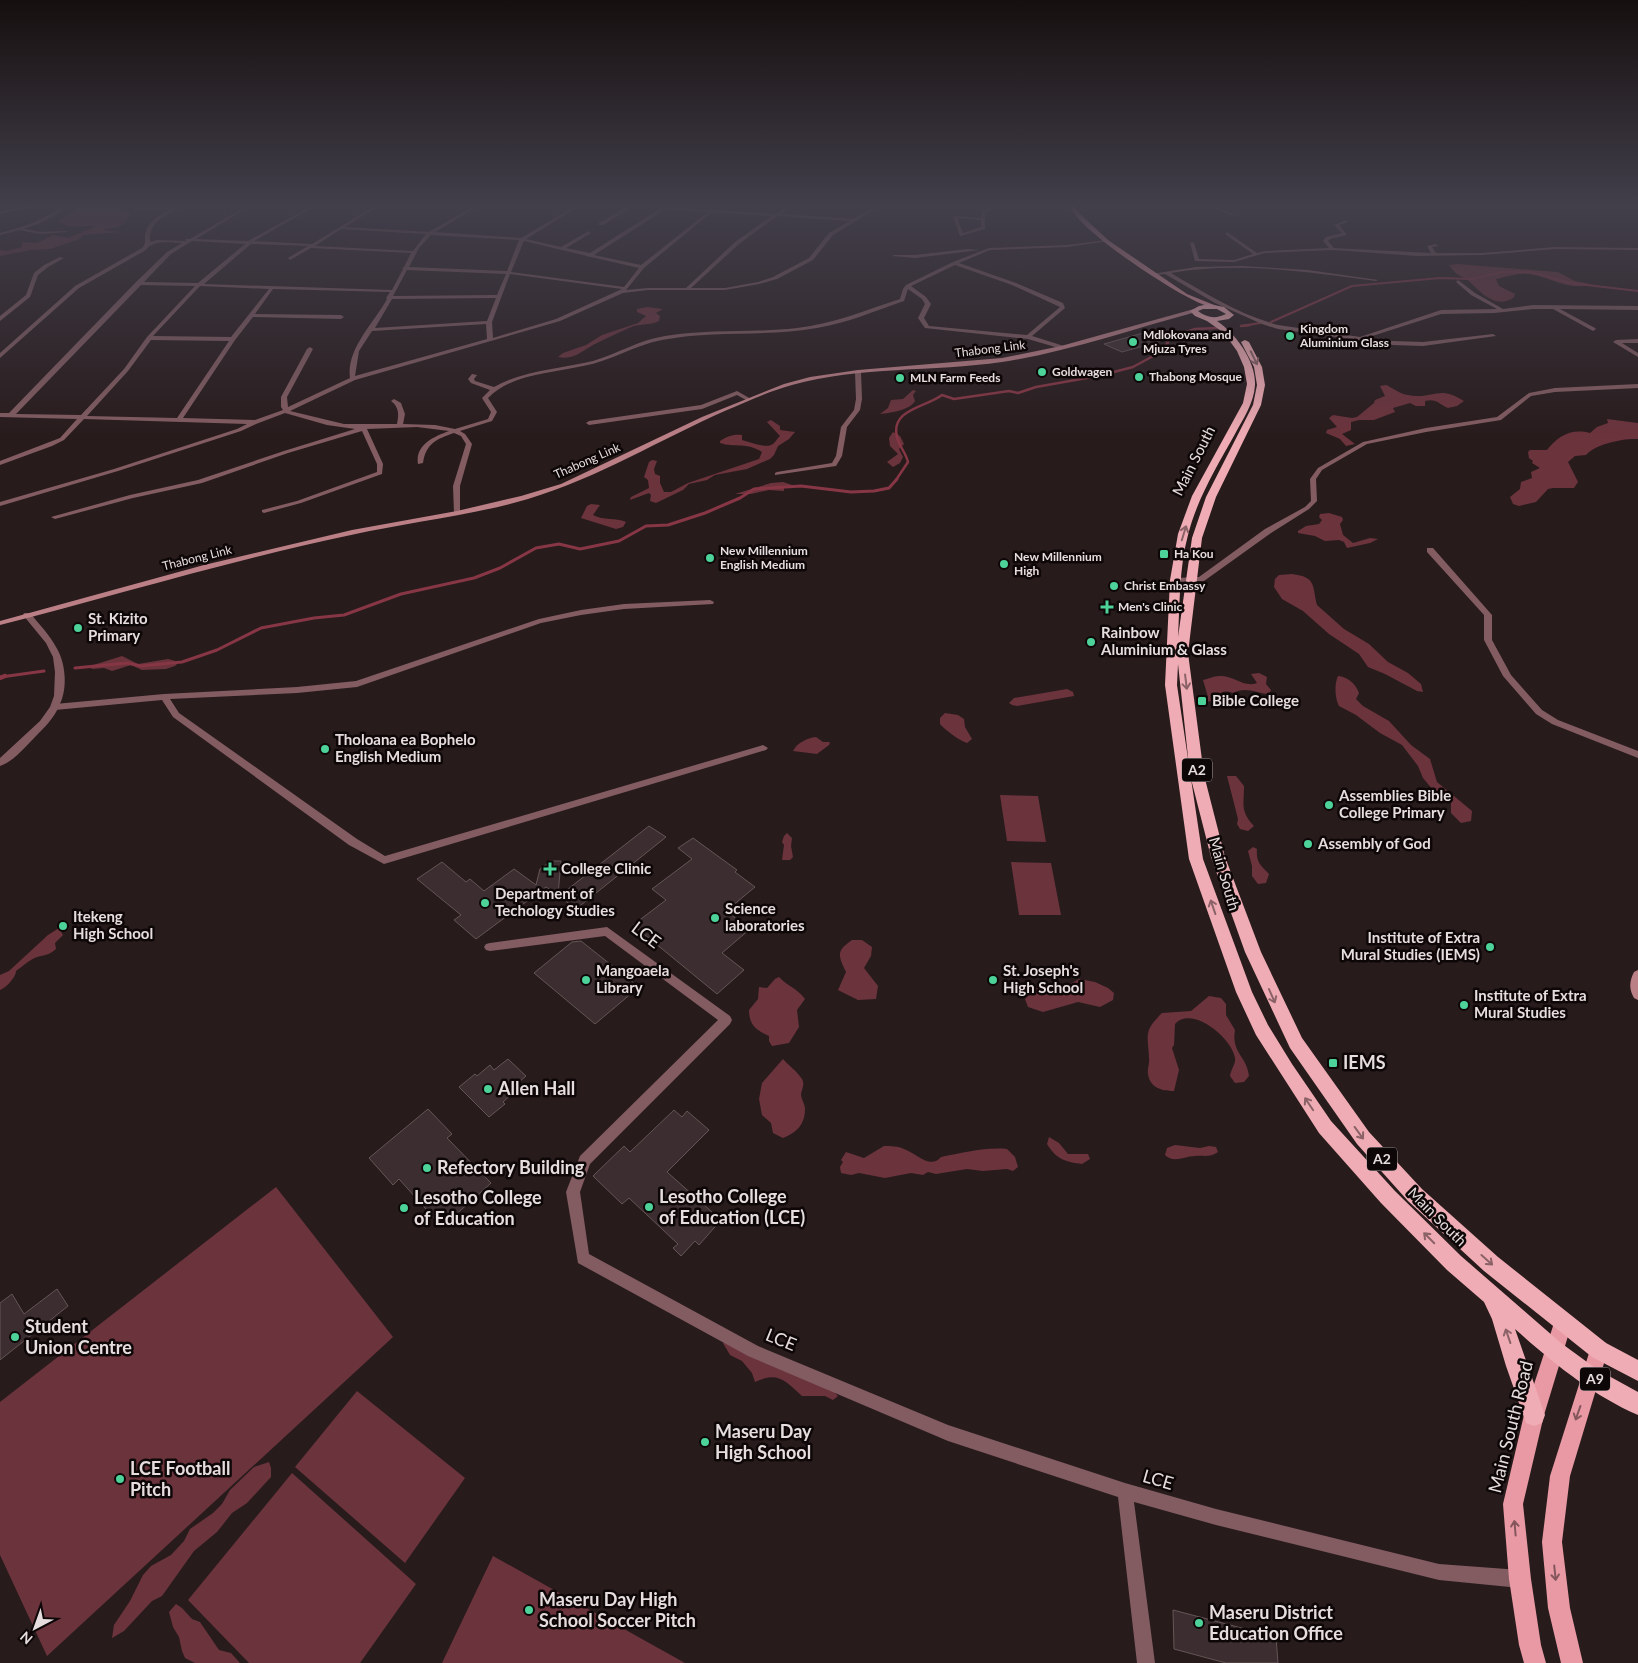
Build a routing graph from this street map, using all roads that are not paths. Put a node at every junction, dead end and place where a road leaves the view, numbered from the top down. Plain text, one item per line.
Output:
1 (33, 283) edge
2 (85, 283) edge
3 (202, 283) edge
4 (396, 283) edge
5 (506, 283) edge
6 (574, 283) edge
7 (629, 283) edge
8 (694, 283) edge
9 (757, 283) edge
10 (915, 283) edge
11 (1010, 283) edge
12 (1161, 283) edge
13 (1166, 283) edge
14 (1183, 283) edge
15 (1461, 283) edge
16 (138, 284) joint
17 (198, 286) junction
18 (908, 286) junction
19 (1188, 286) junction
20 (1174, 288) junction
21 (271, 289) junction
22 (687, 289) junction
23 (623, 290) junction
24 (392, 291) junction
25 (500, 296) junction
26 (388, 298) junction
27 (1216, 307) junction
28 (1554, 307) junction
29 (1638, 308) edge
30 (1195, 310) junction
31 (1502, 310) junction
32 (251, 315) junction
33 (1178, 316) junction
34 (341, 317) dead end
35 (1206, 318) junction
36 (1226, 318) junction
37 (0, 319) edge
38 (489, 322) junction
39 (1593, 329) dead end
40 (370, 330) junction
41 (1493, 336) dead end
42 (1028, 337) junction
43 (150, 338) junction
44 (1360, 338) junction
45 (233, 339) junction
46 (490, 340) junction
47 (1638, 341) edge
48 (1062, 347) junction
49 (310, 349) dead end
50 (1638, 355) edge
51 (0, 356) edge
52 (858, 372) junction
53 (474, 375) dead end
54 (353, 379) junction
55 (1638, 386) edge
56 (494, 389) junction
57 (748, 399) junction
58 (394, 401) dead end
59 (286, 410) junction
60 (0, 415) edge
61 (11, 415) junction
62 (84, 418) junction
63 (178, 421) junction
64 (256, 422) junction
65 (588, 423) dead end
66 (400, 426) junction
67 (364, 428) junction
68 (455, 430) junction
69 (0, 463) edge
70 (420, 463) dead end
71 (777, 474) dead end
72 (0, 504) edge
73 (264, 511) dead end
74 (457, 513) junction
75 (55, 517) dead end
76 (1430, 550) dead end
77 (1182, 581) junction
78 (710, 602) dead end
79 (27, 615) junction
80 (0, 623) edge
81 (164, 697) junction
82 (55, 706) junction
83 (763, 748) dead end
84 (1638, 755) edge
85 (0, 763) edge
86 (490, 947) dead end
87 (1638, 976) edge
88 (1638, 995) edge
89 (1490, 1295) junction
90 (1563, 1323) junction
91 (1554, 1350) junction
92 (1599, 1350) junction
93 (1638, 1371) edge
94 (1591, 1377) junction
95 (1638, 1404) edge
96 (1534, 1416) junction
97 (1125, 1491) junction
98 (1520, 1579) junction
99 (1146, 1663) edge
100 (1535, 1663) edge
101 (1572, 1663) edge

1 - 37 street
2 - 51 street
3 - 17 street
4 - 24 street
5 - 25 street
6 - 23 street
7 - 23 street
8 - 22 street
9 - 22 street
10 - 18 street
11 - 42 street
12 - 30 main road, Main South / A2
13 - 20 main road, Main South / A2
14 - 19 street
15 - 31 street
16 - 17 street
16 - 61 street
17 - 21 street
17 - 43 street
18 - 42 street
18 - 56 street
19 - 20 street
19 - 44 street
20 - 27 main road, Main South / A2
21 - 24 street
21 - 32 street
22 - 23 street
23 - 46 street
24 - 26 street
25 - 26 street
25 - 38 street
26 - 40 street
27 - 30 highway
27 - 36 highway, Main South / A2
28 - 29 street
28 - 31 street
28 - 39 street
30 - 33 main road
30 - 35 highway, Main South / A2
31 - 44 street
32 - 34 street
32 - 45 street
33 - 35 main road
33 - 48 main road, Thabong Link
35 - 36 highway
77 -> 35 highway, Main South / A2
36 -> 77 highway, Main South / A2
38 - 40 street
38 - 46 street
40 - 54 street
41 - 44 street
42 - 48 street
43 - 45 street
43 - 62 street
45 - 63 street
46 - 54 street
47 - 50 street
48 - 52 main road, Thabong Link
49 - 59 street
52 - 57 main road, Thabong Link
52 - 71 street
53 - 56 street
54 - 59 street
55 - 77 street
56 - 68 street
57 - 65 street
57 - 74 main road, Thabong Link
58 - 66 street
59 - 64 street
59 - 67 street
60 - 61 street
61 - 62 street
62 - 63 street
62 - 69 street
63 - 64 street
64 - 72 street
66 - 67 street
66 - 68 street
67 - 73 street
67 - 75 street
68 - 70 street
68 - 74 street
74 - 79 main road, Thabong Link
76 - 84 street
89 -> 77 highway, Main South / A2
77 -> 90 highway, Main South / A2
78 - 81 street
79 - 80 main road, Thabong Link
79 - 82 street
81 - 82 street
81 - 83 street
82 - 85 street
86 - 97 street, LCE
87 - 88 main road
89 - 91 highway, Main South / A2
96 -> 89 highway
90 - 91 main road, Main South Road
90 - 92 highway, A9
91 - 94 highway, A9
91 - 96 main road, Main South Road
92 - 93 highway, A9
92 - 94 main road
94 - 95 highway, A9
94 -> 101 main road
98 -> 96 main road, Main South Road
97 - 98 street, LCE
97 - 99 street
98 - 100 main road, Main South Road

